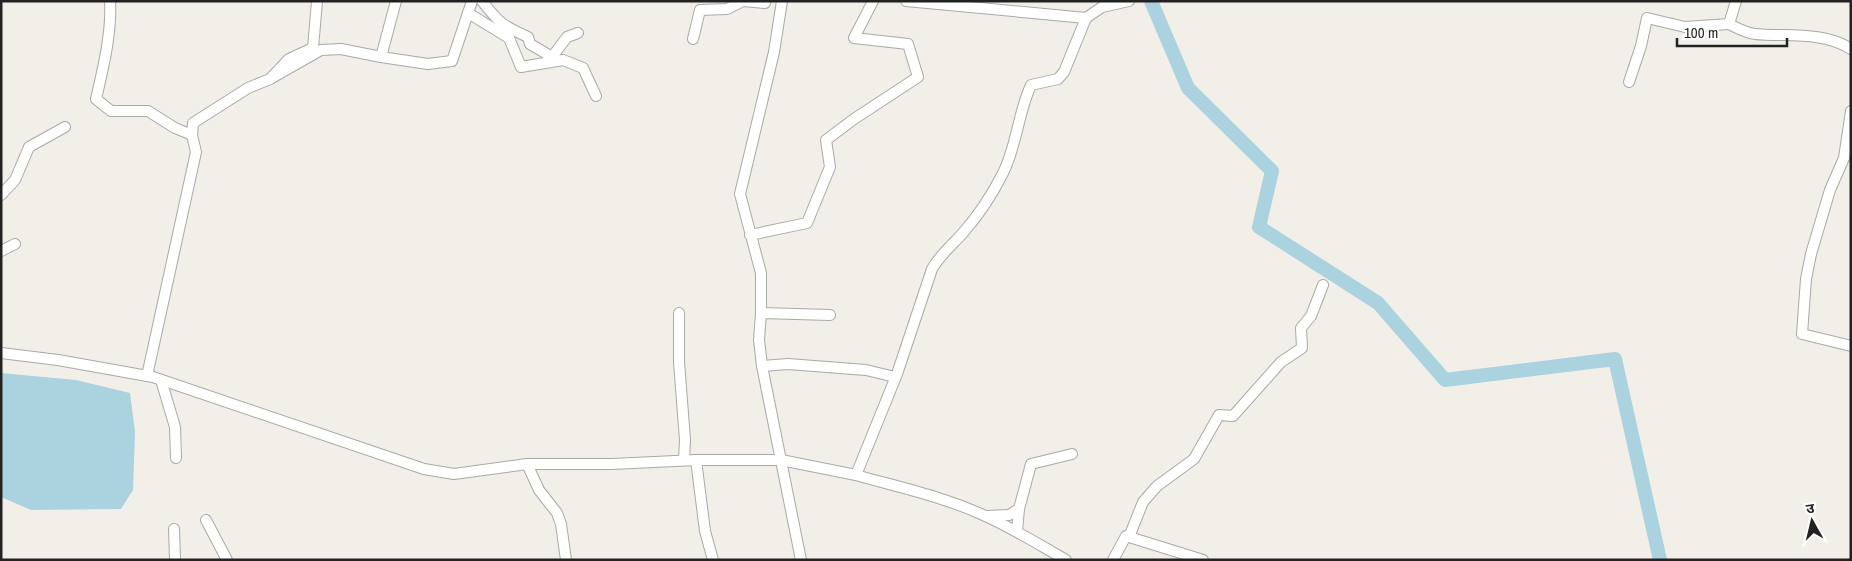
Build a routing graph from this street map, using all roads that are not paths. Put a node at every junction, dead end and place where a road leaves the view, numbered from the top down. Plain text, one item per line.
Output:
1 (110, 1) edge
2 (317, 1) edge
3 (396, 1) edge
4 (472, 1) edge
5 (482, 1) edge
6 (743, 1) edge
7 (873, 1) edge
8 (906, 1) edge
9 (1128, 1) edge
10 (1736, 1) edge
11 (764, 2) edge
12 (701, 5) edge
13 (781, 5) edge
14 (468, 13) junction
15 (1086, 18) junction
16 (1729, 24) junction
17 (578, 33) dead end
18 (693, 39) dead end
19 (1851, 50) edge
20 (382, 57) junction
21 (270, 79) junction
22 (1629, 82) dead end
23 (596, 96) dead end
24 (1851, 111) edge
25 (65, 127) dead end
26 (192, 135) junction
27 (1, 195) edge
28 (750, 235) junction
29 (15, 244) dead end
30 (1, 251) edge
31 (1323, 285) dead end
32 (679, 313) dead end
33 (761, 313) junction
34 (830, 315) dead end
35 (1851, 346) edge
36 (1, 353) edge
37 (762, 366) junction
38 (147, 376) junction
39 (895, 377) junction
40 (161, 380) junction
41 (1072, 454) dead end
42 (176, 458) dead end
43 (684, 460) junction
44 (696, 460) junction
45 (781, 460) junction
46 (527, 464) junction
47 (856, 476) junction
48 (1019, 509) junction
49 (985, 516) junction
50 (206, 520) dead end
51 (174, 530) dead end
52 (1017, 531) junction
53 (1129, 537) junction
54 (175, 560) edge
55 (227, 560) edge
56 (566, 560) edge
57 (713, 560) edge
58 (801, 560) edge
59 (1066, 560) edge
60 (1113, 560) edge
61 (1203, 560) edge

1 - 26 street
2 - 21 street
3 - 20 street
4 - 14 street
5 - 17 street
6 - 11 street
6 - 12 street
7 - 28 street
8 - 15 street
9 - 15 street
10 - 16 street
11 - 13 street
12 - 18 street
13 - 28 street
14 - 20 street
14 - 23 street
15 - 39 street
16 - 19 street
16 - 22 street
20 - 21 street
21 - 26 street
24 - 35 street
25 - 27 street
26 - 38 street
28 - 33 street
29 - 30 street
31 - 53 street
32 - 43 street
33 - 34 street
33 - 37 street
36 - 38 street
37 - 39 street
37 - 45 street
38 - 40 street
39 - 47 street
40 - 42 street
40 - 46 street
41 - 48 street
43 - 44 street
43 - 46 street
44 - 45 street
44 - 57 street
45 - 47 street
45 - 58 street
46 - 56 street
47 - 49 street
48 - 49 street
48 - 52 street
49 - 52 street
50 - 55 street
51 - 54 street
52 - 59 street
53 - 60 street
53 - 61 street

